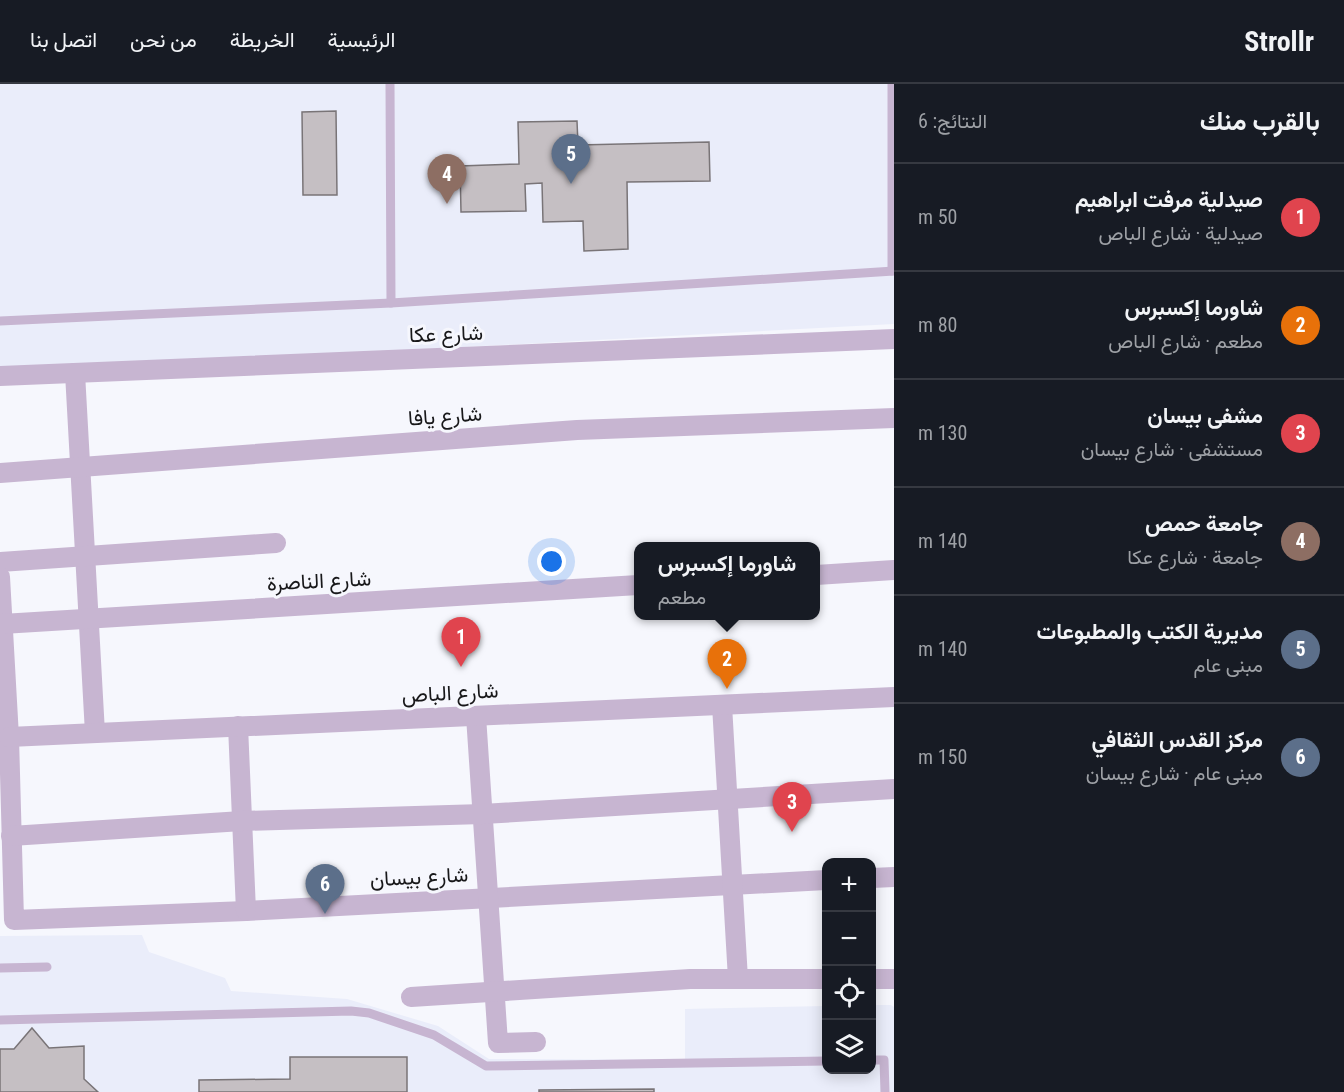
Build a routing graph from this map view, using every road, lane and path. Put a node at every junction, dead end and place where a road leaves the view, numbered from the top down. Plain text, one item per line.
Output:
1 (390, 84) edge
2 (892, 84) edge
3 (893, 271) edge
4 (392, 303) junction
5 (0, 321) edge
6 (894, 339) edge
7 (75, 373) junction
8 (0, 376) edge
9 (894, 418) edge
10 (80, 467) junction
11 (0, 473) edge
12 (276, 543) dead end
13 (85, 556) junction
14 (0, 562) edge
15 (894, 570) edge
16 (820, 575) edge
17 (0, 578) edge
18 (634, 585) edge
19 (89, 618) junction
20 (2, 624) junction
21 (894, 698) edge
22 (722, 705) junction
23 (476, 716) junction
24 (238, 726) junction
25 (95, 733) junction
26 (9, 737) junction
27 (894, 789) edge
28 (728, 799) junction
29 (483, 814) junction
30 (242, 821) junction
31 (11, 836) junction
32 (894, 877) edge
33 (876, 878) edge
34 (822, 880) edge
35 (733, 885) junction
36 (488, 897) junction
37 (246, 911) junction
38 (47, 967) dead end
39 (0, 968) edge
40 (738, 979) junction
41 (822, 979) edge
42 (876, 979) edge
43 (894, 979) edge
44 (495, 992) junction
45 (411, 997) dead end
46 (0, 1020) edge
47 (536, 1042) dead end
48 (876, 1060) edge
49 (822, 1061) edge
50 (885, 1092) edge

1 - 4 lane
2 - 3 lane
3 - 4 lane
4 - 5 lane
6 - 7 street, شارع عكا
7 - 8 street, شارع عكا
7 - 10 street
9 - 10 street, شارع يافا
10 - 11 street, شارع يافا
10 - 13 street
12 - 13 street
13 - 14 street
13 - 19 street
15 - 16 street
17 - 20 street
18 - 19 street, شارع الناصرة
19 - 20 street, شارع الناصرة
19 - 25 street
20 - 26 street
21 - 22 street, شارع الباص
22 - 23 street, شارع الباص
22 - 28 street
23 - 24 street, شارع الباص
23 - 29 street
24 - 25 street, شارع الباص
24 - 30 street
25 - 26 street, شارع الباص
26 - 31 street
27 - 28 street
28 - 29 street
28 - 35 street
29 - 30 street
29 - 36 street
30 - 31 street
30 - 37 street
31 - 37 street, شارع بيسان
32 - 33 street
34 - 35 street, شارع بيسان
35 - 36 street, شارع بيسان
35 - 40 street
36 - 37 street, شارع بيسان
36 - 44 street
38 - 39 lane
40 - 41 street
40 - 44 street
42 - 43 street
44 - 45 street
44 - 47 street
46 - 49 lane
48 - 50 lane

